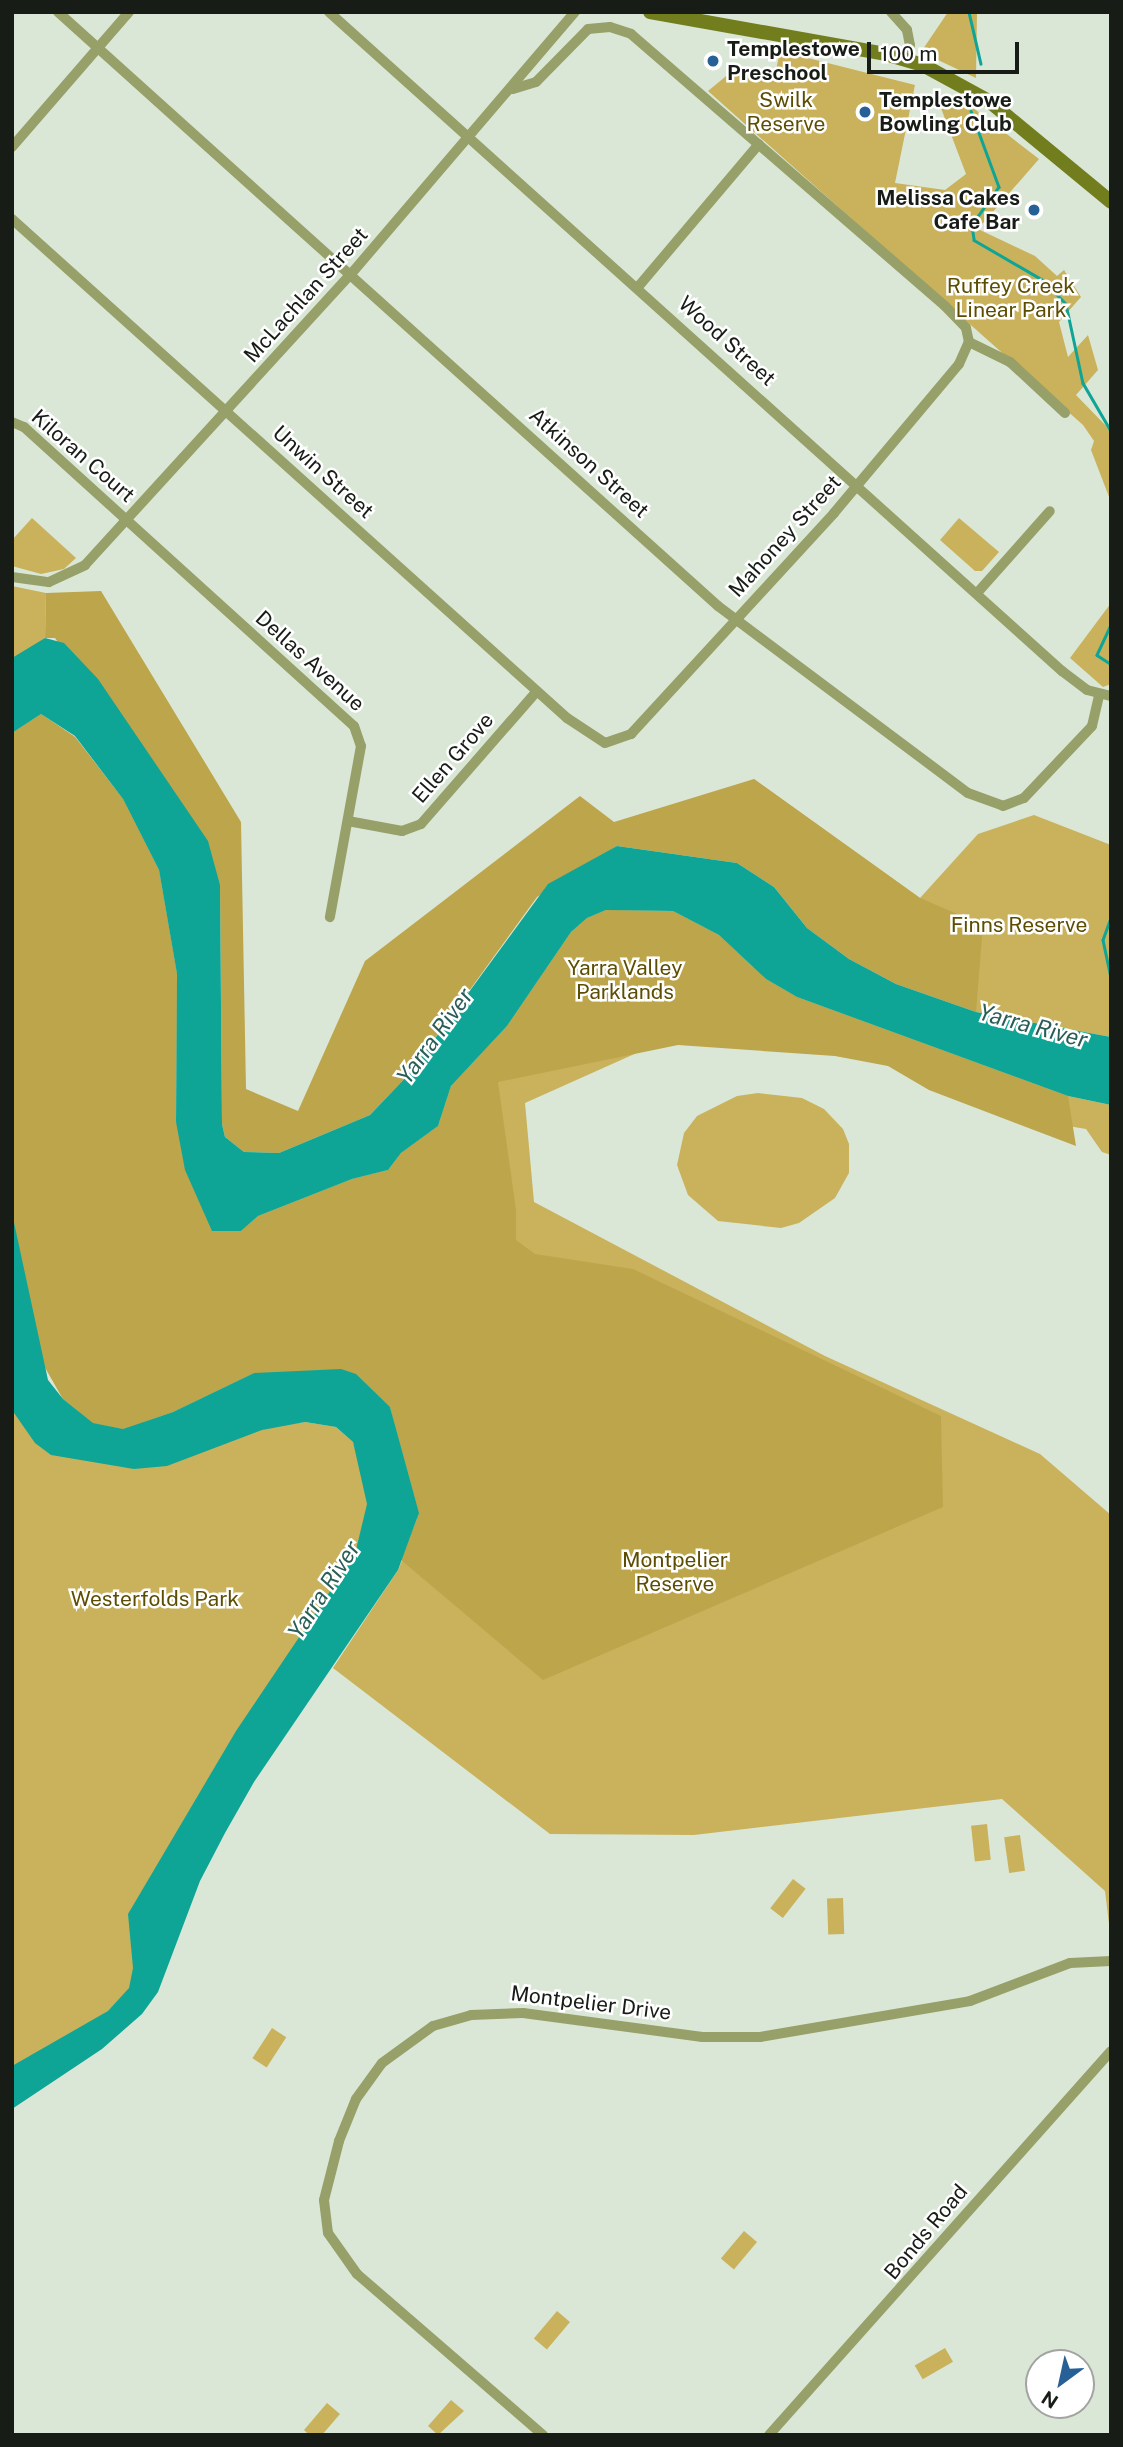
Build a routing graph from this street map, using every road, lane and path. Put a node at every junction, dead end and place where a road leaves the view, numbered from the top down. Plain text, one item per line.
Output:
1 (58, 12) edge
2 (129, 12) edge
3 (329, 12) edge
4 (575, 12) edge
5 (650, 12) edge
6 (891, 12) edge
7 (99, 48) junction
8 (905, 59) junction
9 (513, 89) junction
10 (470, 139) junction
11 (759, 144) junction
12 (12, 147) edge
13 (1110, 199) edge
14 (12, 219) edge
15 (351, 274) junction
16 (638, 287) junction
17 (969, 342) junction
18 (228, 412) junction
19 (1065, 412) dead end
20 (12, 422) edge
21 (856, 485) junction
22 (1050, 511) dead end
23 (128, 521) junction
24 (12, 577) edge
25 (978, 592) junction
26 (736, 619) junction
27 (537, 691) junction
28 (1099, 696) junction
29 (1111, 696) edge
30 (614, 743) joint
31 (348, 821) junction
32 (330, 916) dead end
33 (1111, 1961) edge
34 (1111, 2052) edge
35 (543, 2435) edge
36 (769, 2435) edge

1 - 7 street, Atkinson Street
2 - 7 street
3 - 10 street, Wood Street
4 - 9 street, McLachlan Street
5 - 8 main road
6 - 8 street
7 - 12 street
7 - 15 street, Atkinson Street
8 - 13 main road
9 - 10 street, McLachlan Street
9 - 11 street
10 - 15 street, McLachlan Street
10 - 16 street, Wood Street
11 - 16 street
11 - 17 street
14 - 18 street, Unwin Street
15 - 18 street, McLachlan Street
15 - 26 street, Atkinson Street
16 - 21 street, Wood Street
17 - 19 street
17 - 21 street, Mahoney Street
18 - 23 street, McLachlan Street
18 - 27 street, Unwin Street
20 - 23 street, Kiloran Court
21 - 25 street, Wood Street
21 - 26 street, Mahoney Street
22 - 25 street
23 - 24 street, McLachlan Street
23 - 31 street, Dellas Avenue
25 - 28 street, Wood Street
26 - 28 street, Atkinson Street
26 - 30 street, Mahoney Street
27 - 30 street, Unwin Street
27 - 31 street, Ellen Grove
28 - 29 street
31 - 32 street, Dellas Avenue
33 - 35 street, Montpelier Drive
34 - 36 street, Bonds Road

